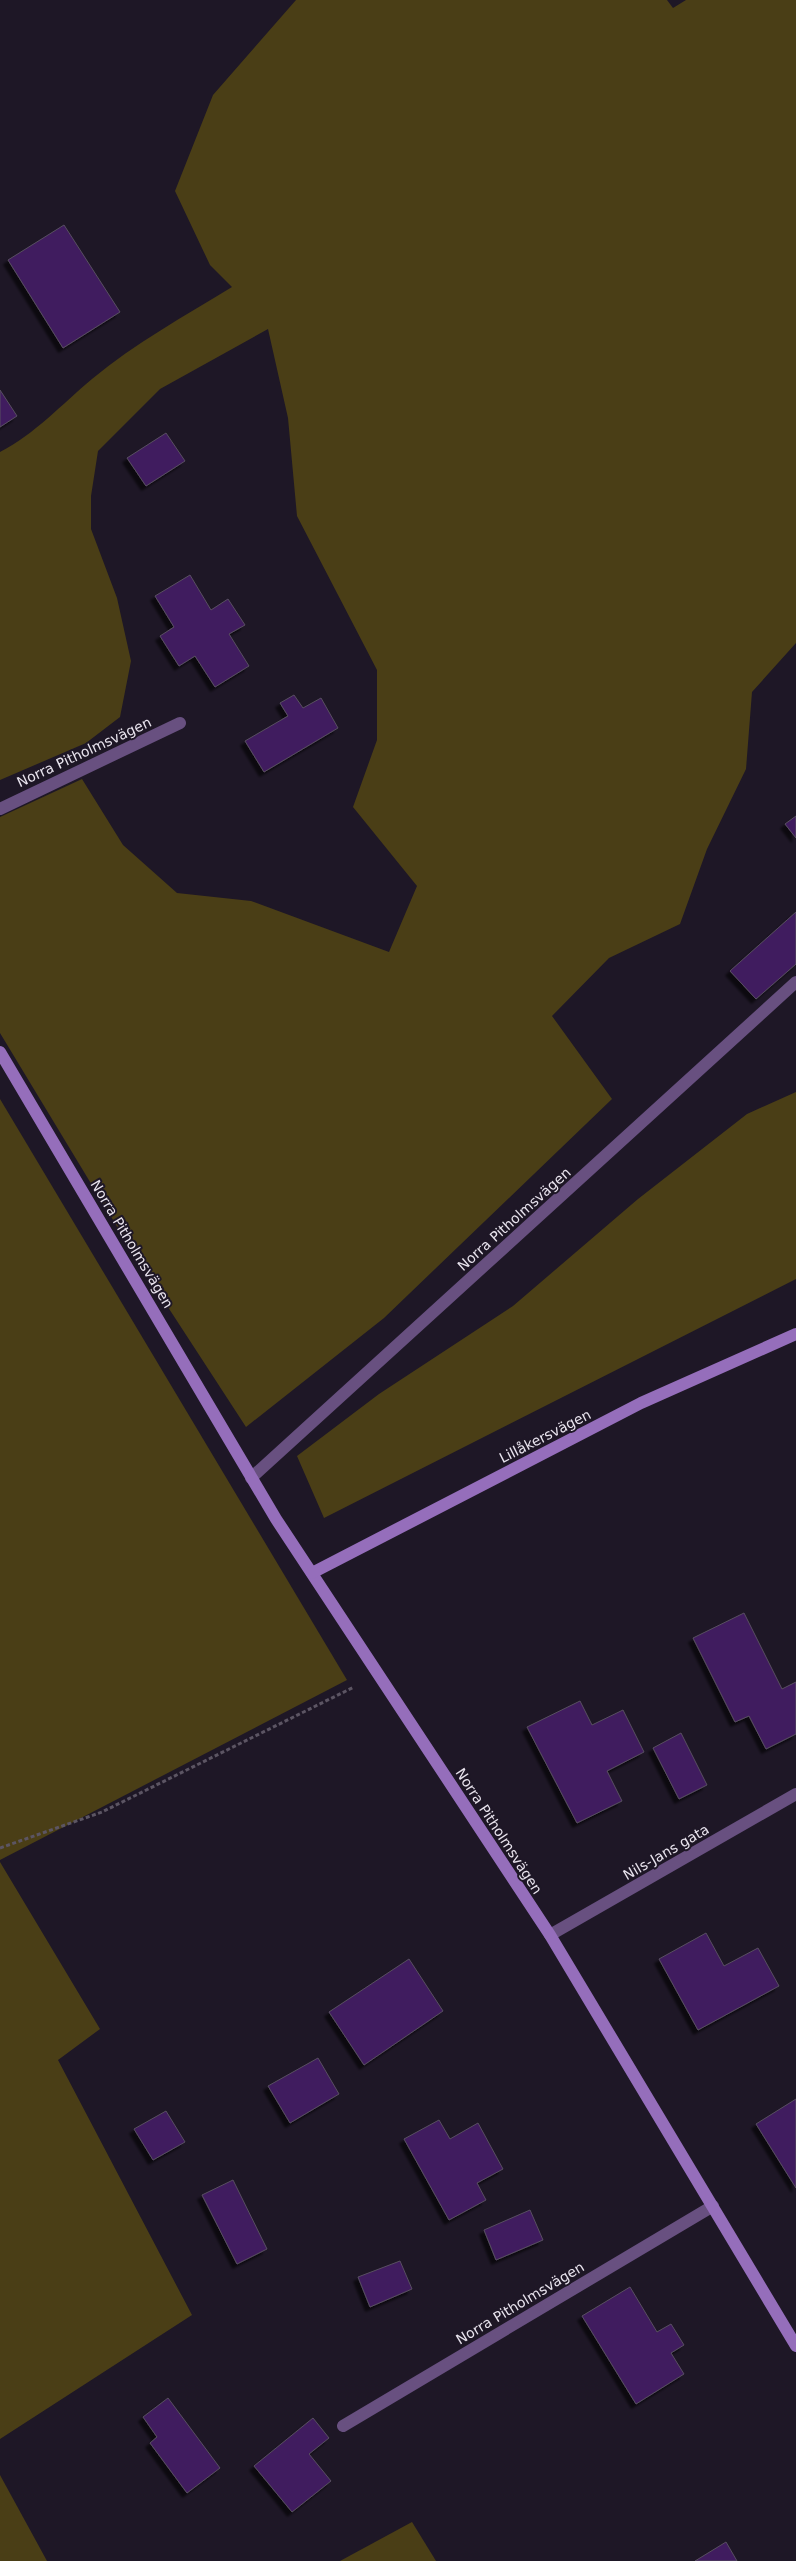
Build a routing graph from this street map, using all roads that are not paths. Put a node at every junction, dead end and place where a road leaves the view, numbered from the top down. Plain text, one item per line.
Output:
1 (180, 723) dead end
2 (0, 809) edge
3 (796, 982) edge
4 (0, 1052) edge
5 (796, 1334) edge
6 (251, 1478) junction
7 (312, 1573) junction
8 (796, 1794) edge
9 (550, 1935) junction
10 (713, 2206) junction
11 (795, 2340) edge
12 (343, 2426) dead end

1 - 2 street, Norra Pitholmsvägen
3 - 6 street, Norra Pitholmsvägen
4 - 6 street, Norra Pitholmsvägen
5 - 7 street, Lillåkersvägen
6 - 7 street, Norra Pitholmsvägen
7 - 9 street, Norra Pitholmsvägen
8 - 9 street, Nils-Jans gata
9 - 10 street, Norra Pitholmsvägen
10 - 11 street, Norra Pitholmsvägen
10 - 12 street, Norra Pitholmsvägen

